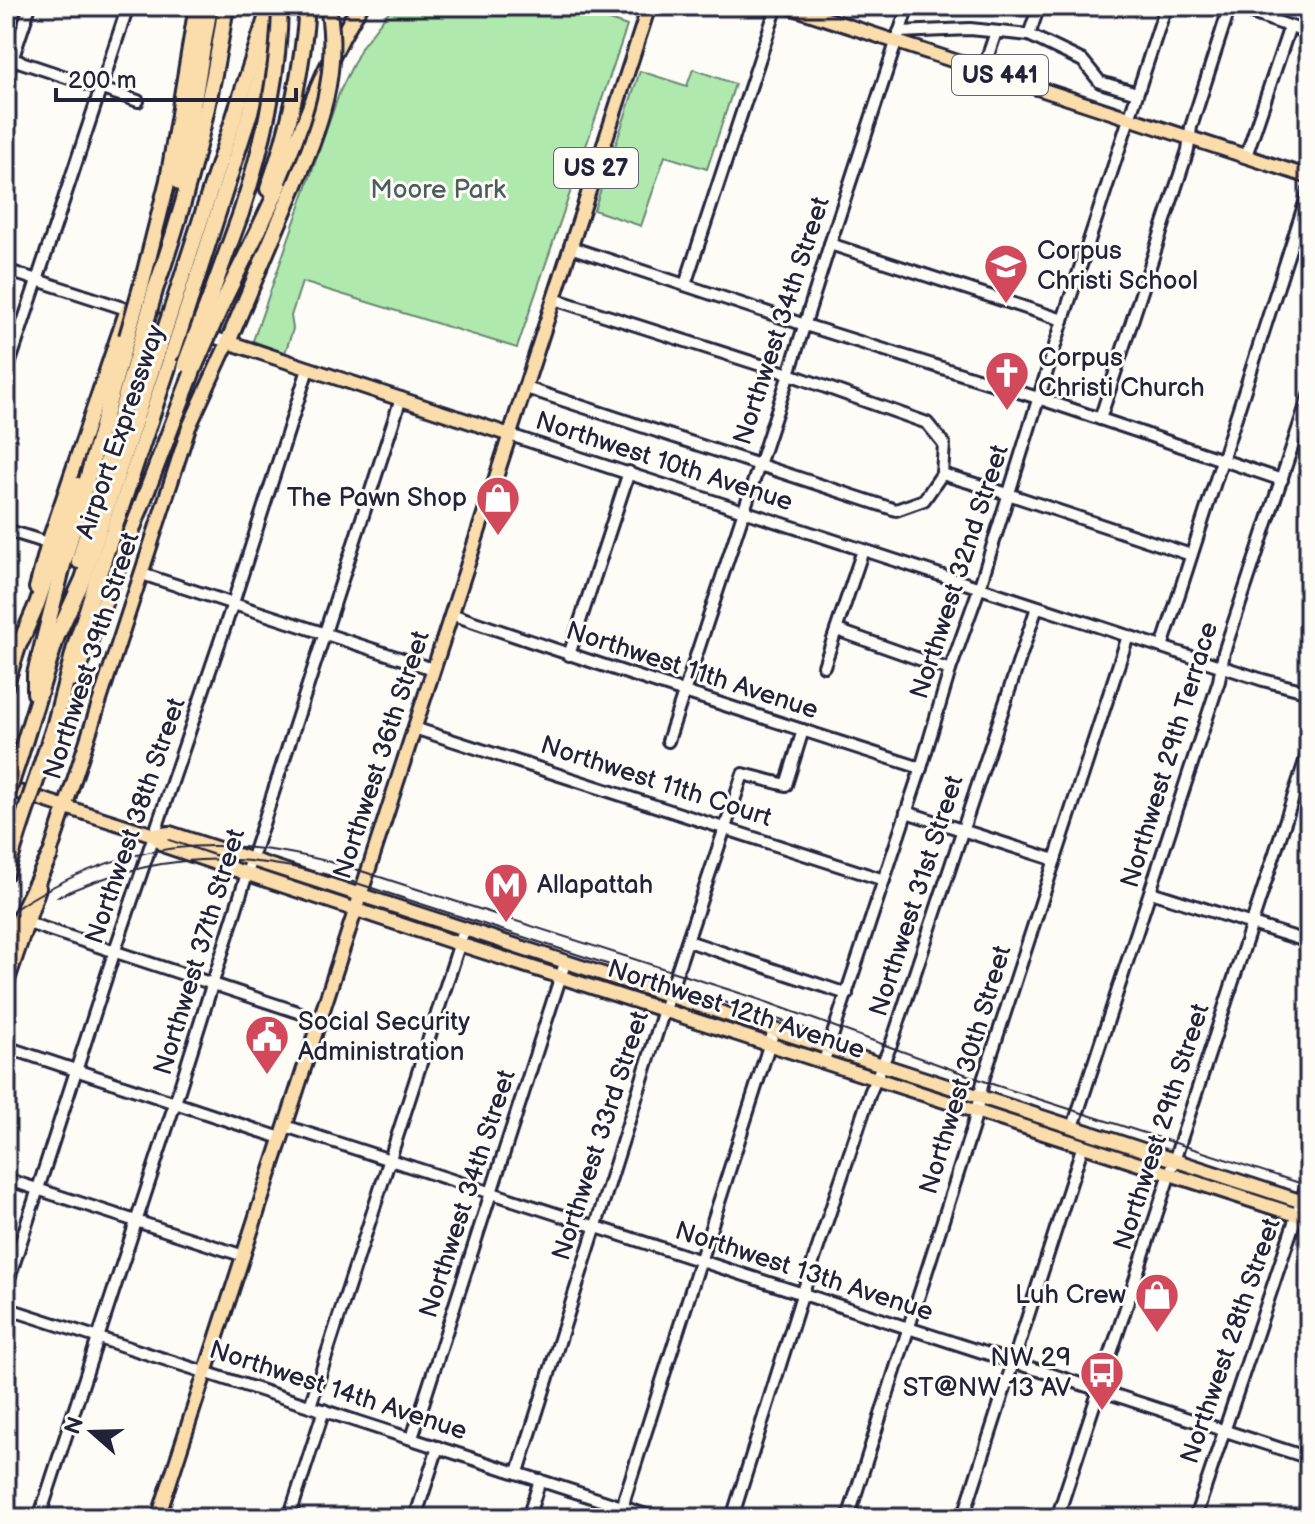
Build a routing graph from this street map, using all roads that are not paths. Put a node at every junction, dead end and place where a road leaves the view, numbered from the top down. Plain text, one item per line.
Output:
1 (30, 6) edge
2 (128, 6) edge
3 (197, 6) edge
4 (210, 6) edge
5 (226, 6) edge
6 (270, 6) edge
7 (282, 6) edge
8 (307, 6) edge
9 (328, 6) edge
10 (360, 6) edge
11 (649, 6) edge
12 (777, 6) edge
13 (787, 6) edge
14 (908, 6) edge
15 (1039, 6) edge
16 (1166, 6) edge
17 (1230, 6) edge
18 (1290, 26) junction
19 (996, 32) junction
20 (1309, 33) edge
21 (1029, 35) junction
22 (898, 37) junction
23 (9, 58) edge
24 (983, 70) junction
25 (6, 78) edge
26 (101, 88) junction
27 (1137, 93) junction
28 (138, 101) dead end
29 (1129, 118) junction
30 (1190, 138) junction
31 (1246, 156) junction
32 (1309, 177) edge
33 (1309, 190) edge
34 (830, 244) junction
35 (570, 247) junction
36 (244, 257) junction
37 (6, 270) edge
38 (37, 280) junction
39 (685, 285) junction
40 (148, 288) junction
41 (184, 293) junction
42 (554, 299) junction
43 (216, 300) junction
44 (127, 309) junction
45 (1063, 320) junction
46 (805, 325) junction
47 (134, 339) junction
48 (228, 342) junction
49 (166, 350) junction
50 (308, 369) junction
51 (117, 371) junction
52 (6, 374) edge
53 (789, 374) junction
54 (526, 388) junction
55 (1309, 396) edge
56 (401, 398) junction
57 (1038, 398) junction
58 (1100, 419) junction
59 (1297, 432) junction
60 (510, 435) junction
61 (1309, 436) edge
62 (1222, 460) junction
63 (760, 463) junction
64 (629, 472) junction
65 (942, 474) junction
66 (1282, 480) junction
67 (1008, 494) junction
68 (743, 511) junction
69 (6, 530) edge
70 (48, 543) junction
71 (863, 550) junction
72 (1191, 555) junction
73 (142, 574) junction
74 (979, 589) junction
75 (233, 603) junction
76 (1037, 607) junction
77 (451, 614) junction
78 (837, 630) junction
79 (325, 633) junction
80 (57, 636) junction
81 (1128, 636) junction
82 (21, 641) junction
83 (1162, 647) junction
84 (569, 655) junction
85 (824, 666) dead end
86 (1222, 666) junction
87 (433, 669) junction
88 (950, 670) junction
89 (6, 687) edge
90 (685, 691) junction
91 (1309, 692) edge
92 (35, 711) junction
93 (54, 727) junction
94 (414, 728) junction
95 (803, 730) junction
96 (668, 741) dead end
97 (1309, 749) edge
98 (921, 768) junction
99 (6, 788) edge
100 (6, 798) edge
101 (66, 807) junction
102 (906, 812) junction
103 (724, 827) junction
104 (961, 831) junction
105 (154, 835) junction
106 (50, 855) junction
107 (1055, 860) junction
108 (251, 861) junction
109 (6, 873) edge
110 (248, 874) junction
111 (884, 880) junction
112 (1151, 892) junction
113 (360, 894) junction
114 (356, 909) junction
115 (28, 923) junction
116 (1252, 924) junction
117 (464, 930) junction
118 (688, 941) junction
119 (1309, 942) edge
120 (459, 944) junction
121 (6, 951) edge
122 (114, 953) junction
123 (565, 963) junction
124 (561, 977) junction
125 (214, 984) junction
126 (6, 986) edge
127 (847, 994) junction
128 (669, 995) junction
129 (664, 1010) junction
130 (319, 1019) junction
131 (774, 1030) junction
132 (770, 1044) junction
133 (6, 1047) edge
134 (828, 1048) junction
135 (824, 1061) junction
136 (882, 1065) junction
137 (77, 1071) junction
138 (876, 1078) junction
139 (979, 1097) junction
140 (175, 1103) junction
141 (976, 1111) junction
142 (1019, 1124) junction
143 (1073, 1127) junction
144 (283, 1132) junction
145 (1083, 1145) junction
146 (1131, 1146) junction
147 (389, 1160) junction
148 (1174, 1160) junction
149 (1169, 1173) junction
150 (1309, 1178) edge
151 (6, 1179) edge
152 (38, 1190) junction
153 (492, 1193) junction
154 (1305, 1202) edge
155 (1303, 1216) edge
156 (136, 1221) junction
157 (595, 1227) junction
158 (244, 1256) junction
159 (700, 1261) junction
160 (6, 1288) edge
161 (802, 1295) junction
162 (6, 1308) edge
163 (908, 1329) junction
164 (97, 1338) junction
165 (1013, 1363) junction
166 (206, 1372) junction
167 (1099, 1390) junction
168 (310, 1406) junction
169 (324, 1410) junction
170 (1223, 1431) junction
171 (412, 1438) junction
172 (438, 1447) junction
173 (1309, 1458) edge
174 (518, 1472) junction
175 (540, 1480) junction
176 (622, 1506) junction
177 (1309, 1510) edge
178 (39, 1518) edge
179 (158, 1518) edge
180 (289, 1518) edge
181 (415, 1518) edge
182 (528, 1518) edge
183 (621, 1518) edge
184 (656, 1518) edge
185 (732, 1518) edge
186 (848, 1518) edge
187 (963, 1518) edge
188 (1057, 1518) edge
189 (1195, 1518) edge
190 (1306, 1518) edge

1 - 23 street
2 - 26 street
3 - 40 highway
4 - 40 highway
5 - 40 highway
6 - 41 highway, Airport Expressway
7 - 41 highway, Airport Expressway
7 - 43 highway, bridge
8 - 36 highway
9 - 48 highway, bridge
10 - 36 highway
11 - 35 main road, Northwest 36th Street / US 27
12 - 39 street
13 - 22 main road, US 441
14 - 22 street, Northwest 34th Street
15 - 21 street
16 - 27 street, Northwest 32nd Street
17 - 18 street
17 - 30 street
18 - 20 street
18 - 31 street
19 - 21 street
19 - 22 street
19 - 24 street
21 - 27 street
22 - 24 main road, US 441
22 - 34 street, Northwest 34th Street
23 - 25 street
23 - 26 street
24 - 29 main road, US 441
26 - 28 street
26 - 38 street
27 - 29 street, Northwest 32nd Street
29 - 30 main road, US 441
29 - 45 street, Northwest 32nd Street
30 - 31 main road, US 441
30 - 58 street
31 - 32 main road, US 441
33 - 62 street
34 - 45 street
34 - 46 street, Northwest 34th Street
35 - 39 street
35 - 42 main road, Northwest 36th Street / US 27
36 - 43 highway
37 - 38 street, Northwest 10th Avenue
38 - 44 street, Northwest 10th Avenue
38 - 52 street
39 - 46 street
40 - 47 highway, bridge
41 - 49 highway, Airport Expressway, bridge
42 - 53 street
42 - 54 main road, Northwest 36th Street / US 27
43 - 93 highway, bridge
44 - 48 street, Northwest 10th Avenue
44 - 70 main road
45 - 57 street, Northwest 32nd Street
46 - 53 street, Northwest 34th Street
46 - 57 street
47 - 51 highway
47 - 80 highway
48 - 50 main road, Northwest 10th Avenue
48 - 73 main road, Northwest 39th Street
49 - 80 highway, Airport Expressway
49 - 93 highway, Airport Expressway
50 - 56 main road, Northwest 10th Avenue
50 - 75 street, Northwest 38th Street
51 - 82 highway
51 - 92 highway
53 - 63 street, Northwest 34th Street
53 - 65 street
54 - 60 main road, Northwest 36th Street / US 27
54 - 63 street
55 - 59 street, Northwest 29th Terrace
56 - 60 main road, Northwest 10th Avenue
56 - 79 street, Northwest 37th Street
57 - 58 street
57 - 67 street, Northwest 32nd Street
58 - 62 street
59 - 61 street
59 - 66 street, Northwest 29th Terrace
60 - 64 street, Northwest 10th Avenue
60 - 77 main road, Northwest 36th Street / US 27
62 - 66 street
62 - 72 street
63 - 65 street
63 - 68 street, Northwest 34th Street
64 - 68 street, Northwest 10th Avenue
64 - 84 street
65 - 67 street
66 - 86 street, Northwest 29th Terrace
67 - 72 street
67 - 74 street, Northwest 32nd Street
68 - 71 street, Northwest 10th Avenue
68 - 90 street, Northwest 34th Street
69 - 70 street
70 - 82 main road
71 - 74 street, Northwest 10th Avenue
71 - 78 street
72 - 83 street
73 - 75 street
73 - 101 main road, Northwest 39th Street
74 - 76 street, Northwest 10th Avenue
74 - 88 street, Northwest 32nd Street
75 - 79 street
75 - 105 street, Northwest 38th Street
76 - 81 street, Northwest 10th Avenue
76 - 104 street, Northwest 31st Street
77 - 84 street, Northwest 11th Avenue
77 - 87 main road, Northwest 36th Street / US 27
78 - 85 street
78 - 88 street
79 - 87 street
79 - 108 street, Northwest 37th Street
80 - 92 highway, Airport Expressway
81 - 83 street, Northwest 10th Avenue
81 - 107 street, Northwest 30th Street
82 - 89 main road
83 - 86 street, Northwest 10th Avenue
84 - 90 street, Northwest 11th Avenue
86 - 91 street, Northwest 10th Avenue
86 - 112 street, Northwest 29th Terrace
87 - 94 main road, Northwest 36th Street / US 27
88 - 98 street, Northwest 32nd Street
90 - 95 street, Northwest 11th Avenue
90 - 96 street, Northwest 34th Street
92 - 100 highway, Airport Expressway, bridge
93 - 109 highway, Airport Expressway, bridge
94 - 103 street, Northwest 11th Court
94 - 113 main road, Northwest 36th Street / US 27
95 - 98 street, Northwest 11th Avenue
95 - 103 street, Northwest 33rd Street
97 - 116 street, Northwest 29th Street
98 - 102 street, Northwest 32nd Street
99 - 101 main road, Northwest 12th Avenue
101 - 105 main road, Northwest 12th Avenue
101 - 106 main road, Northwest 39th Street
102 - 104 street
102 - 111 street, Northwest 32nd Street
103 - 111 street, Northwest 11th Court
103 - 118 street, Northwest 33rd Street
104 - 107 street
104 - 136 street, Northwest 31st Street
105 - 108 main road, Northwest 12th Avenue
105 - 110 main road, Northwest 12th Avenue
105 - 122 street, Northwest 38th Street
106 - 115 main road, Northwest 39th Street
106 - 121 highway
107 - 139 street, Northwest 30th Street
108 - 110 street, Northwest 37th Street
108 - 113 main road, Northwest 12th Avenue
110 - 114 main road, Northwest 12th Avenue
110 - 125 street, Northwest 37th Street
111 - 127 street, Northwest 32nd Street
112 - 116 street
112 - 143 street, Northwest 29th Terrace
113 - 114 main road, Northwest 36th Street / US 27
113 - 117 main road, Northwest 12th Avenue
114 - 120 main road, Northwest 12th Avenue
114 - 130 main road, Northwest 36th Street / US 27
115 - 122 street
115 - 126 main road, Northwest 39th Street
116 - 119 street
116 - 148 street, Northwest 29th Street
117 - 120 street
117 - 123 main road, Northwest 12th Avenue
118 - 127 street
118 - 128 street, Northwest 33rd Street
120 - 124 main road, Northwest 12th Avenue
120 - 147 street
122 - 125 street
122 - 137 street, Northwest 38th Street
123 - 124 street, Northwest 34th Street
123 - 128 main road, Northwest 12th Avenue
124 - 129 main road, Northwest 12th Avenue
124 - 153 street, Northwest 34th Street
125 - 130 street
125 - 140 street, Northwest 37th Street
127 - 134 street, Northwest 32nd Street
128 - 129 street, Northwest 33rd Street
128 - 131 main road, Northwest 12th Avenue
129 - 132 main road, Northwest 12th Avenue
129 - 157 street, Northwest 33rd Street
130 - 144 main road, Northwest 36th Street / US 27
131 - 132 street
131 - 134 main road, Northwest 12th Avenue
132 - 135 main road, Northwest 12th Avenue
132 - 159 street
133 - 137 street, Northwest 13th Avenue
134 - 135 street, Northwest 32nd Street
134 - 136 main road, Northwest 12th Avenue
135 - 138 main road, Northwest 12th Avenue
136 - 138 street, Northwest 31st Street
136 - 139 main road, Northwest 12th Avenue
137 - 140 street, Northwest 13th Avenue
137 - 152 street, Northwest 38th Street
138 - 141 main road, Northwest 12th Avenue
138 - 161 street, Northwest 31st Street
139 - 141 street, Northwest 30th Street
139 - 143 main road, Northwest 12th Avenue
140 - 144 street, Northwest 13th Avenue
140 - 156 street, Northwest 37th Street
141 - 142 main road, Northwest 12th Avenue
141 - 163 street, Northwest 30th Street
142 - 143 main road
142 - 145 main road, Northwest 12th Avenue
143 - 146 main road, Northwest 12th Avenue
144 - 147 street, Northwest 13th Avenue
144 - 158 main road, Northwest 36th Street / US 27
145 - 146 main road
145 - 149 main road, Northwest 12th Avenue
145 - 165 street
146 - 148 main road, Northwest 12th Avenue
147 - 153 street, Northwest 13th Avenue
147 - 168 street
148 - 149 street, Northwest 29th Street
148 - 154 main road, Northwest 12th Avenue
149 - 155 main road, Northwest 12th Avenue
149 - 167 street, Northwest 29th Street
150 - 154 street, Northwest 28th Street
151 - 152 street
152 - 156 street
152 - 160 street, Northwest 38th Street
153 - 157 street, Northwest 13th Avenue
153 - 171 street, Northwest 34th Street
154 - 155 street, Northwest 28th Street
155 - 170 street, Northwest 28th Street
156 - 158 street
156 - 164 street, Northwest 37th Street
157 - 159 street, Northwest 13th Avenue
157 - 174 street, Northwest 33rd Street
158 - 166 main road, Northwest 36th Street / US 27
159 - 161 street, Northwest 13th Avenue
159 - 176 street
161 - 163 street, Northwest 13th Avenue
161 - 185 street, Northwest 31st Street
162 - 164 street, Northwest 14th Avenue
163 - 165 street, Northwest 13th Avenue
163 - 186 street, Northwest 30th Street
164 - 166 street, Northwest 14th Avenue
164 - 178 street, Northwest 37th Street
165 - 167 street, Northwest 13th Avenue
165 - 187 street
166 - 168 street, Northwest 14th Avenue
166 - 179 main road, Northwest 36th Street / US 27
167 - 170 street, Northwest 13th Avenue
167 - 188 street, Northwest 29th Street
168 - 169 street, Northwest 14th Avenue
169 - 171 street, Northwest 14th Avenue
169 - 180 street
170 - 173 street, Northwest 13th Avenue
170 - 189 street, Northwest 28th Street
171 - 172 street, Northwest 14th Avenue
172 - 174 street, Northwest 14th Avenue
172 - 181 street
174 - 175 street, Northwest 14th Avenue
175 - 176 street, Northwest 14th Avenue
175 - 182 street
176 - 183 street
176 - 184 street, Northwest 14th Avenue
177 - 190 street

